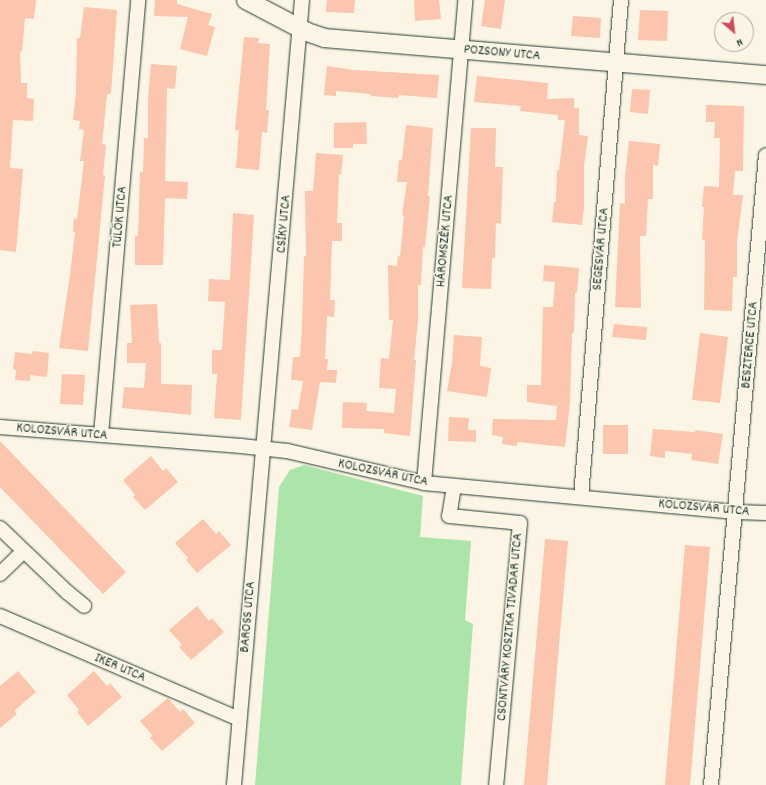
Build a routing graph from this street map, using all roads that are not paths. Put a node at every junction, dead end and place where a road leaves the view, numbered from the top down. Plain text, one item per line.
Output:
1 (138, 0) edge
2 (246, 0) edge
3 (302, 0) edge
4 (465, 0) edge
5 (621, 0) edge
6 (300, 28) junction
7 (461, 49) junction
8 (616, 62) junction
9 (766, 75) edge
10 (766, 155) edge
11 (0, 427) edge
12 (102, 435) junction
13 (264, 448) junction
14 (424, 483) junction
15 (454, 486) junction
16 (581, 497) junction
17 (736, 512) junction
18 (766, 513) edge
19 (0, 528) edge
20 (24, 551) junction
21 (0, 574) edge
22 (84, 606) dead end
23 (0, 616) edge
24 (239, 719) junction
25 (234, 785) edge
26 (496, 785) edge
27 (712, 785) edge

1 - 12 street, TÜLÖK UTCA
2 - 6 street, POZSONY UTCA
3 - 6 street, CSÍKY UTCA
4 - 7 street, HÁROMSZÉK UTCA
5 - 8 street, SEGESVÁR UTCA
6 - 7 street, POZSONY UTCA
6 - 13 street, CSÍKY UTCA
7 - 8 street, POZSONY UTCA
7 - 14 street, HÁROMSZÉK UTCA
8 - 9 street, POZSONY UTCA
8 - 16 street, SEGESVÁR UTCA
10 - 17 street, BESZTERCE UTCA
11 - 12 street, KOLOZSVÁR UTCA
12 - 13 street, KOLOZSVÁR UTCA
13 - 14 street, KOLOZSVÁR UTCA
13 - 24 street, BAROSS UTCA
14 - 15 street, KOLOZSVÁR UTCA
15 - 16 street, KOLOZSVÁR UTCA
15 - 26 street, CSONTVÁRY KOSZTKA TIVADAR UTCA
16 - 17 street, KOLOZSVÁR UTCA
17 - 18 street, KOLOZSVÁR UTCA
17 - 27 street
19 - 20 street
20 - 21 street
20 - 22 street
23 - 24 street, IKER UTCA
24 - 25 street, BAROSS UTCA

